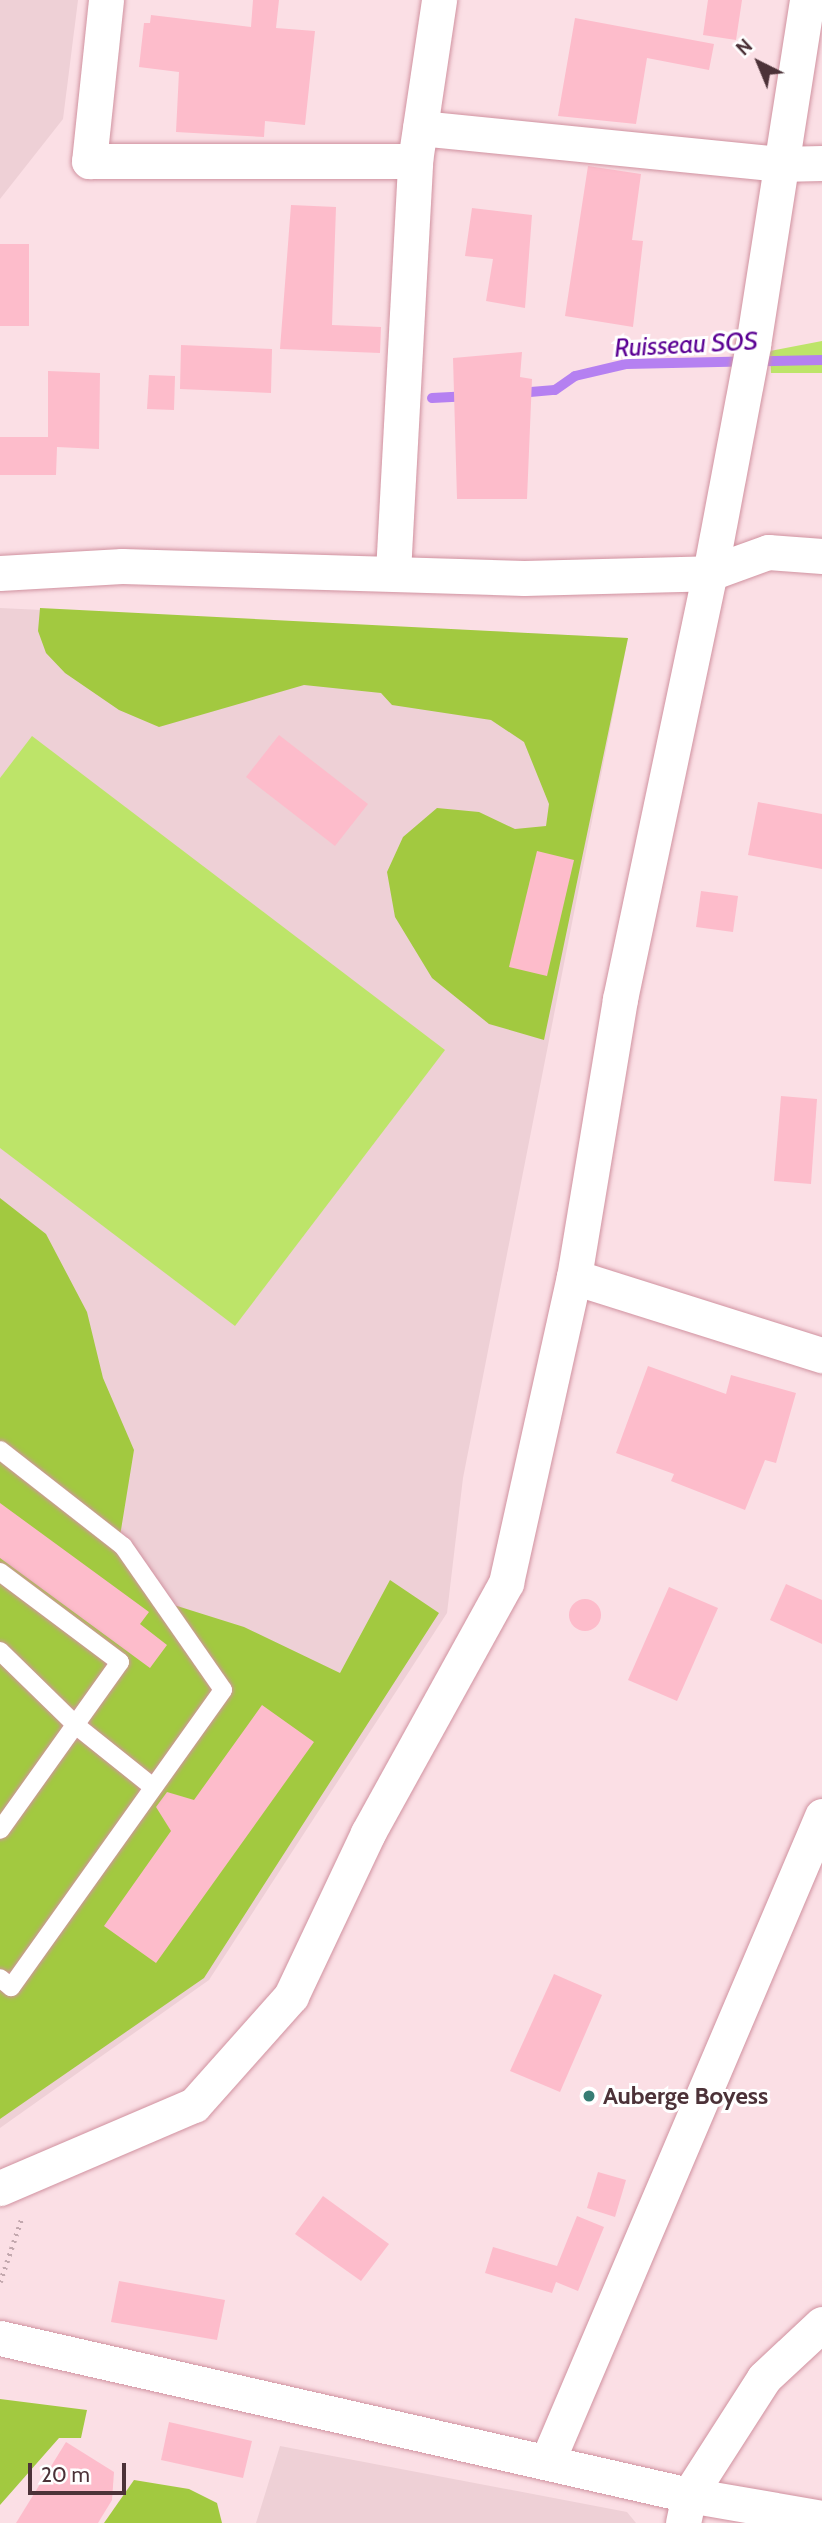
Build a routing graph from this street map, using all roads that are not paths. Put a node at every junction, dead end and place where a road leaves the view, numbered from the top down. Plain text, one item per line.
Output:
1 (106, 0) edge
2 (439, 0) edge
3 (807, 0) edge
4 (418, 144) junction
5 (822, 163) edge
6 (779, 164) junction
7 (822, 556) edge
8 (393, 572) junction
9 (0, 573) edge
10 (710, 573) junction
11 (574, 1277) junction
12 (822, 1355) edge
13 (0, 1450) edge
14 (0, 1572) edge
15 (0, 1651) edge
16 (78, 1727) junction
17 (153, 1787) junction
18 (822, 1815) edge
19 (0, 1830) edge
20 (0, 1978) edge
21 (0, 2188) edge
22 (822, 2323) edge
23 (0, 2338) edge
24 (547, 2462) junction
25 (686, 2509) edge
26 (822, 2518) edge

1 - 4 street
2 - 4 street
3 - 6 street
4 - 6 street
4 - 8 street
5 - 6 street
6 - 10 street
7 - 10 street
8 - 9 street
8 - 10 street
10 - 11 street
11 - 12 street
11 - 21 street
13 - 17 lane
14 - 16 lane
15 - 16 lane
16 - 17 lane
16 - 19 lane
17 - 20 lane
18 - 24 street
22 - 25 street
23 - 24 street
24 - 25 street
25 - 26 street

